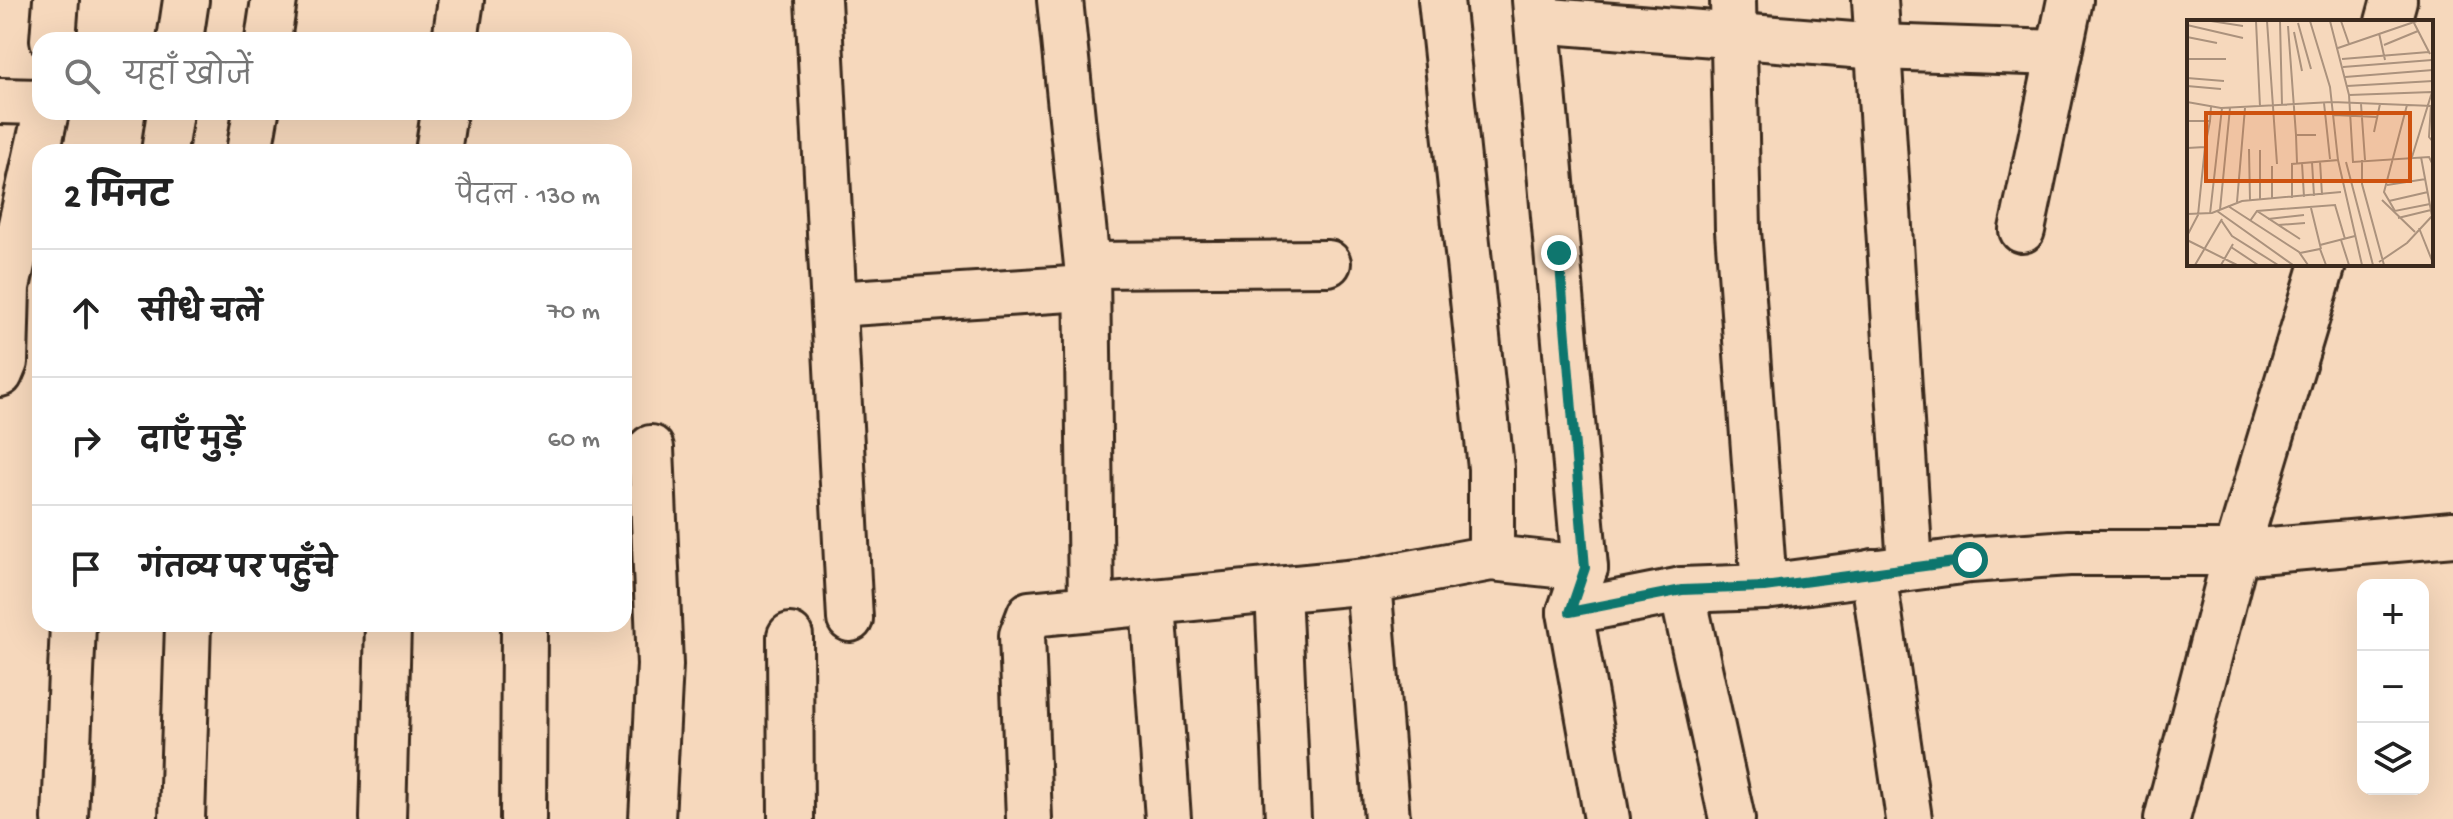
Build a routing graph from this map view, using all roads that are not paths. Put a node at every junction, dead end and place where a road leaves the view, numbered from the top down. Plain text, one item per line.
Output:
1 (56, 0) edge
2 (186, 0) edge
3 (274, 0) edge
4 (461, 0) edge
5 (818, 0) edge
6 (1060, 0) edge
7 (1441, 0) edge
8 (1875, 0) edge
9 (2070, 0) edge
10 (2394, 0) edge
11 (1536, 10) edge
12 (1734, 17) edge
13 (2389, 20) edge
14 (54, 32) edge
15 (181, 32) edge
16 (269, 32) edge
17 (456, 32) edge
18 (1878, 47) junction
19 (2059, 53) junction
20 (0, 101) edge
21 (32, 102) edge
22 (44, 120) edge
23 (169, 120) edge
24 (255, 120) edge
25 (443, 120) edge
26 (38, 144) edge
27 (165, 144) edge
28 (250, 144) edge
29 (439, 144) edge
30 (32, 170) edge
31 (2022, 230) dead end
32 (1328, 263) dead end
33 (2322, 266) edge
34 (1087, 277) junction
35 (4, 287) edge
36 (834, 304) junction
37 (0, 374) edge
38 (651, 448) dead end
39 (2453, 534) edge
40 (2236, 553) junction
41 (1491, 558) junction
42 (1585, 568) junction
43 (1891, 569) junction
44 (1368, 581) junction
45 (1764, 587) junction
46 (1278, 590) junction
47 (1682, 590) junction
48 (1153, 603) junction
49 (1091, 607) junction
50 (1570, 612) junction
51 (850, 619) dead end
52 (73, 632) edge
53 (188, 632) edge
54 (388, 632) edge
55 (524, 632) edge
56 (790, 636) dead end
57 (65, 819) edge
58 (182, 819) edge
59 (383, 819) edge
60 (523, 819) edge
61 (652, 819) edge
62 (791, 819) edge
63 (1029, 819) edge
64 (1168, 819) edge
65 (1288, 819) edge
66 (1387, 819) edge
67 (1607, 819) edge
68 (1732, 819) edge
69 (1909, 819) edge
70 (2167, 819) edge

1 - 14 street
2 - 15 street
3 - 16 street
4 - 17 street
5 - 36 street
6 - 34 street
7 - 41 street
8 - 18 street
9 - 19 street
10 - 13 street
11 - 12 street
11 - 42 street
12 - 18 street
12 - 45 street
18 - 19 street
18 - 43 street
19 - 31 street
20 - 21 street
22 - 26 street
23 - 27 street
24 - 28 street
25 - 29 street
30 - 35 street
32 - 34 street
33 - 40 street
34 - 36 street
34 - 49 street
35 - 37 street
36 - 51 street
38 - 61 street
39 - 40 street
40 - 43 street
40 - 70 street
41 - 42 street
41 - 44 street
42 - 50 street
43 - 45 street
43 - 69 street
44 - 46 street
44 - 66 street
45 - 47 street
46 - 48 street
46 - 65 street
47 - 50 street
47 - 68 street
48 - 49 street
48 - 64 street
49 - 63 street
50 - 67 street
52 - 57 street
53 - 58 street
54 - 59 street
55 - 60 street
56 - 62 street

